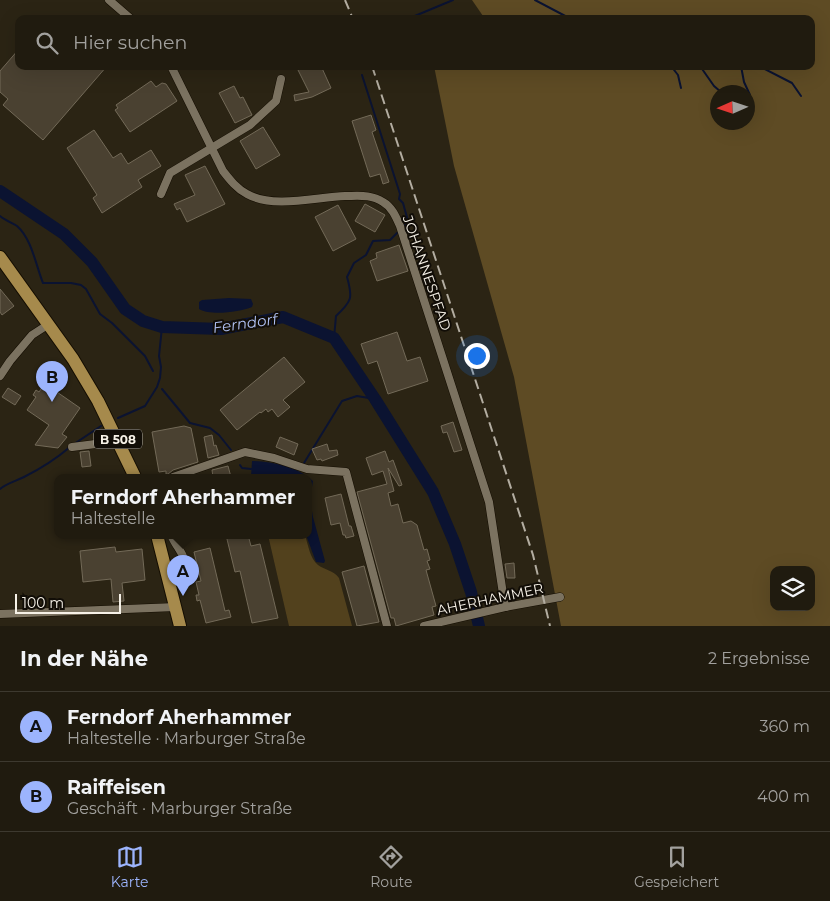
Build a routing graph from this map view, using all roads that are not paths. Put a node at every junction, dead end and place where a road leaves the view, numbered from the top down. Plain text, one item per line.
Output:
1 (109, 0) edge
2 (126, 15) edge
3 (173, 70) edge
4 (281, 80) dead end
5 (211, 148) junction
6 (161, 194) dead end
7 (0, 257) edge
8 (49, 324) junction
9 (0, 376) edge
10 (119, 441) junction
11 (72, 447) dead end
12 (134, 474) edge
13 (182, 474) edge
14 (158, 539) edge
15 (173, 539) edge
16 (169, 577) junction
17 (560, 597) dead end
18 (176, 607) junction
19 (506, 607) junction
20 (0, 614) edge
21 (180, 626) edge
22 (386, 626) edge
23 (424, 626) edge

1 - 2 street
3 - 5 street, JOHANNESPFAD
4 - 5 street
5 - 6 street
5 - 19 street, JOHANNESPFAD
7 - 8 main road, B 508
8 - 9 street
8 - 10 main road, B 508
10 - 11 street
10 - 12 main road, B 508
13 - 22 street
14 - 16 main road
15 - 16 street
16 - 18 main road
17 - 19 street, AHERHAMMER
18 - 20 street
18 - 21 main road
19 - 23 street, AHERHAMMER

